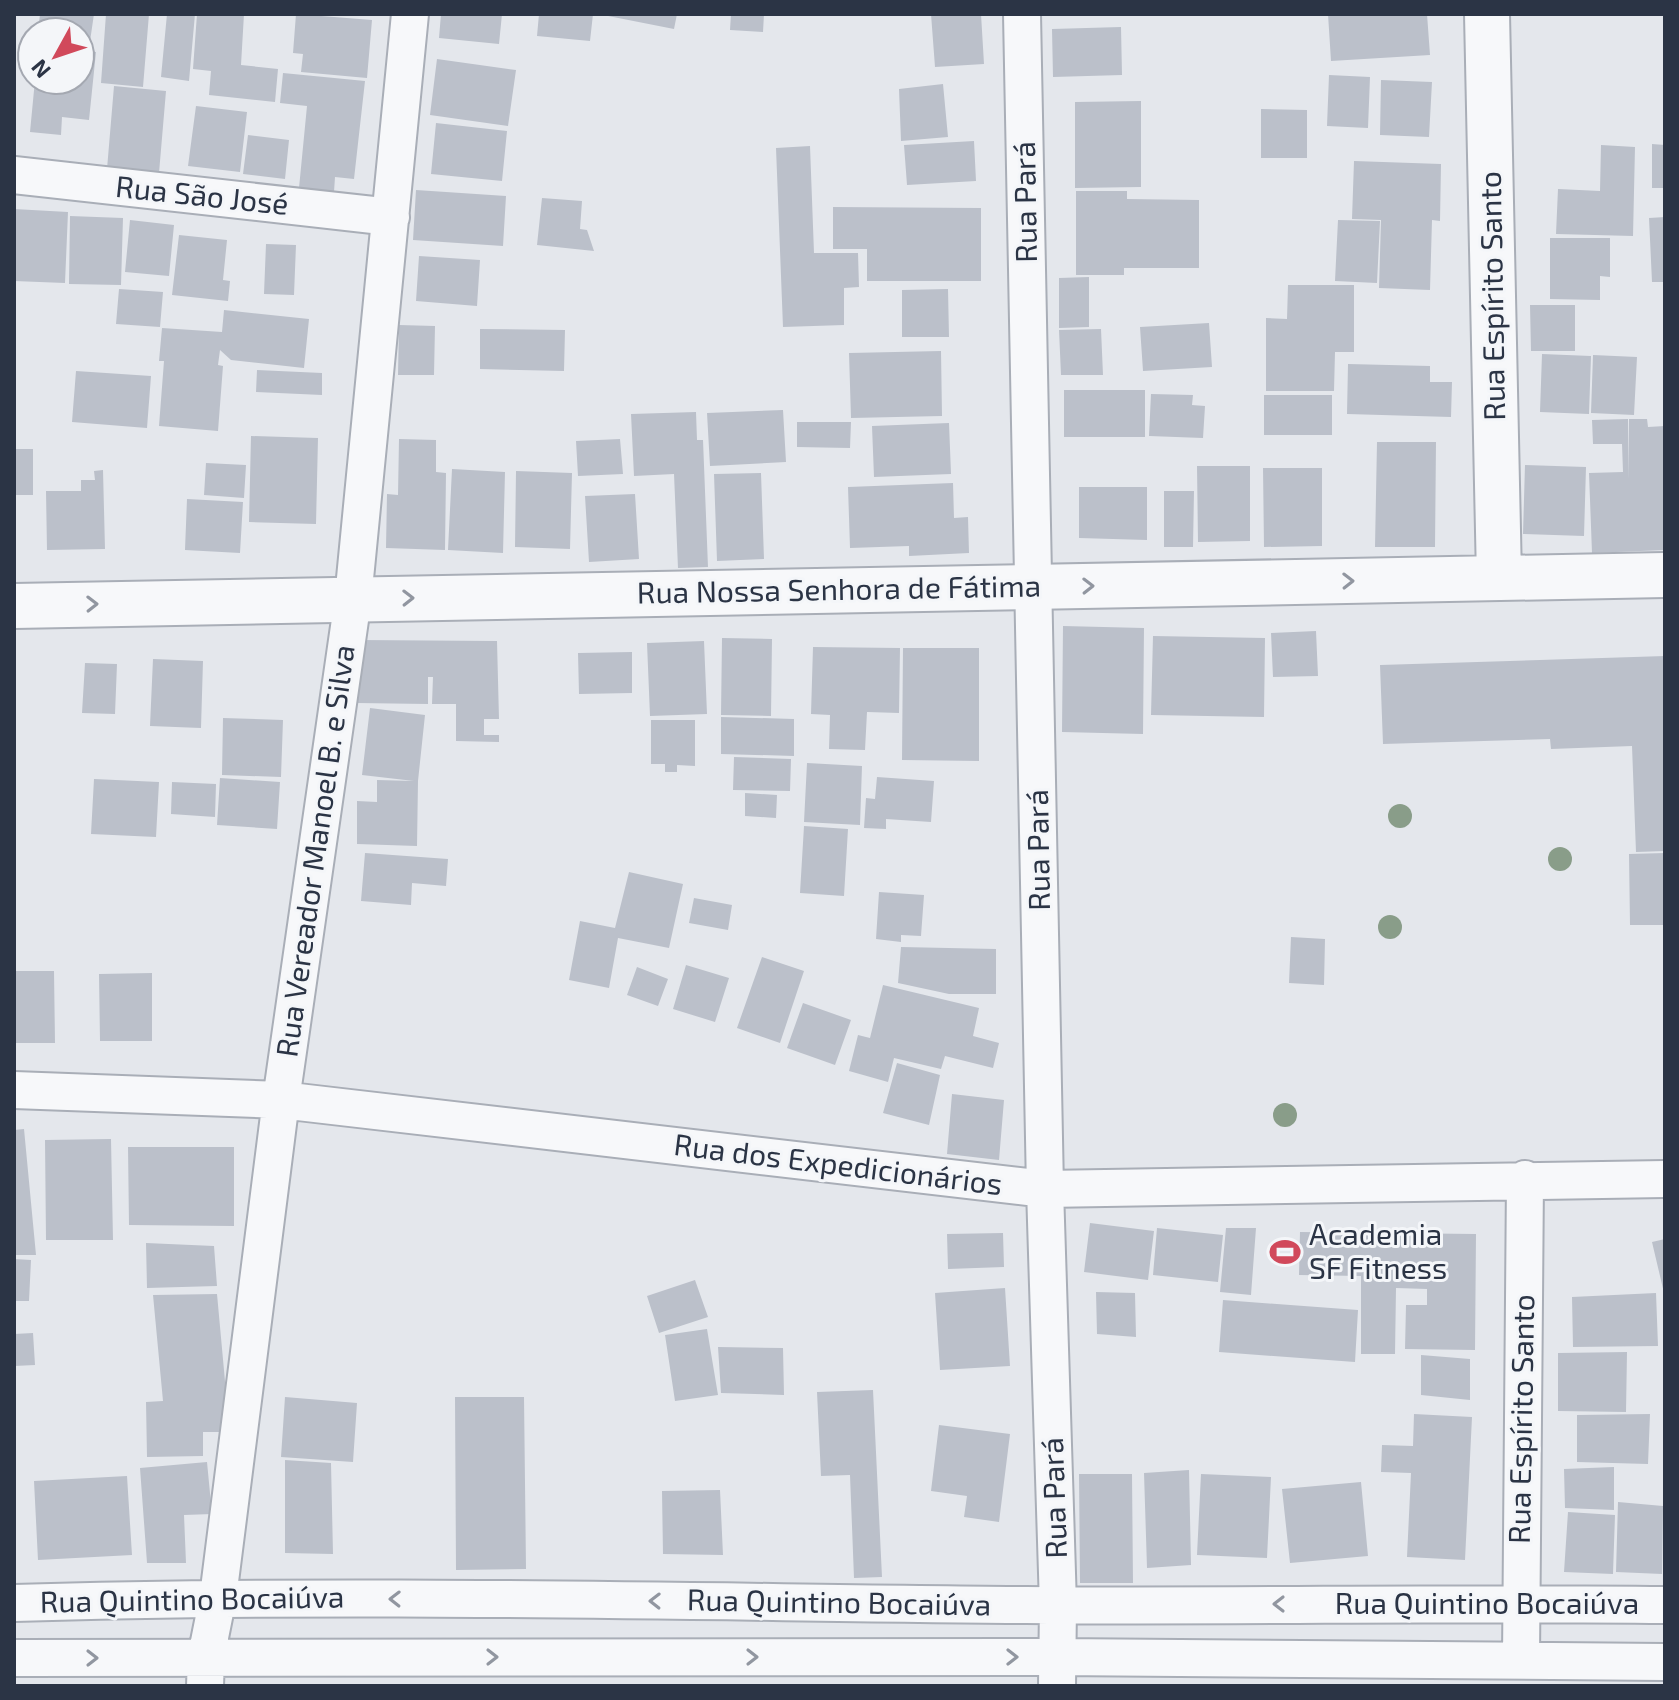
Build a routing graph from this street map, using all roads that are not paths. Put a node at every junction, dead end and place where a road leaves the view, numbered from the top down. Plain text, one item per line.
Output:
1 (410, 14) edge
2 (1022, 14) edge
3 (1487, 14) edge
4 (14, 175) edge
5 (391, 217) junction
6 (1665, 575) edge
7 (1499, 578) junction
8 (1034, 587) junction
9 (353, 599) junction
10 (14, 606) edge
11 (14, 1090) edge
12 (281, 1100) junction
13 (1525, 1179) junction
14 (1665, 1179) edge
15 (1045, 1189) junction
16 (218, 1597) junction
17 (14, 1603) edge
18 (1520, 1603) junction
19 (1058, 1605) junction
20 (1665, 1605) edge
21 (14, 1658) edge
22 (1521, 1659) junction
23 (1665, 1662) edge
24 (205, 1671) edge
25 (1057, 1672) edge

1 - 5 street, Rua Vereador Manoel B. e Silva
2 - 8 street, Rua Pará
3 - 7 street, Rua Espírito Santo
4 - 5 street, Rua São José
5 - 9 street, Rua Vereador Manoel B. e Silva
6 - 7 street, Rua Nossa Senhora de Fátima
8 -> 7 street, Rua Nossa Senhora de Fátima
9 -> 8 street, Rua Nossa Senhora de Fátima
8 - 15 street, Rua Pará
10 -> 9 street, Rua Nossa Senhora de Fátima
9 - 12 street, Rua Vereador Manoel B. e Silva
11 - 12 street, Rua dos Expedicionários
12 - 15 street, Rua dos Expedicionários
12 - 16 street, Rua Vereador Manoel B. e Silva
13 - 14 street, Rua dos Expedicionários
13 - 15 street, Rua dos Expedicionários
13 - 18 street, Rua Espírito Santo
15 - 19 street, Rua Pará
16 - 17 street, Rua Quintino Bocaiúva
19 -> 16 street, Rua Quintino Bocaiúva
16 - 24 street, Rua Vereador Manoel B. e Silva
18 -> 19 street, Rua Quintino Bocaiúva
18 - 20 street, Rua Quintino Bocaiúva
18 - 22 street, Rua Espírito Santo
19 - 25 street, Rua Pará
21 -> 24 street, Rua Quintino Bocaiúva
22 - 23 street, Rua Quintino Bocaiúva
22 - 25 street, Rua Quintino Bocaiúva
24 -> 25 street, Rua Quintino Bocaiúva

